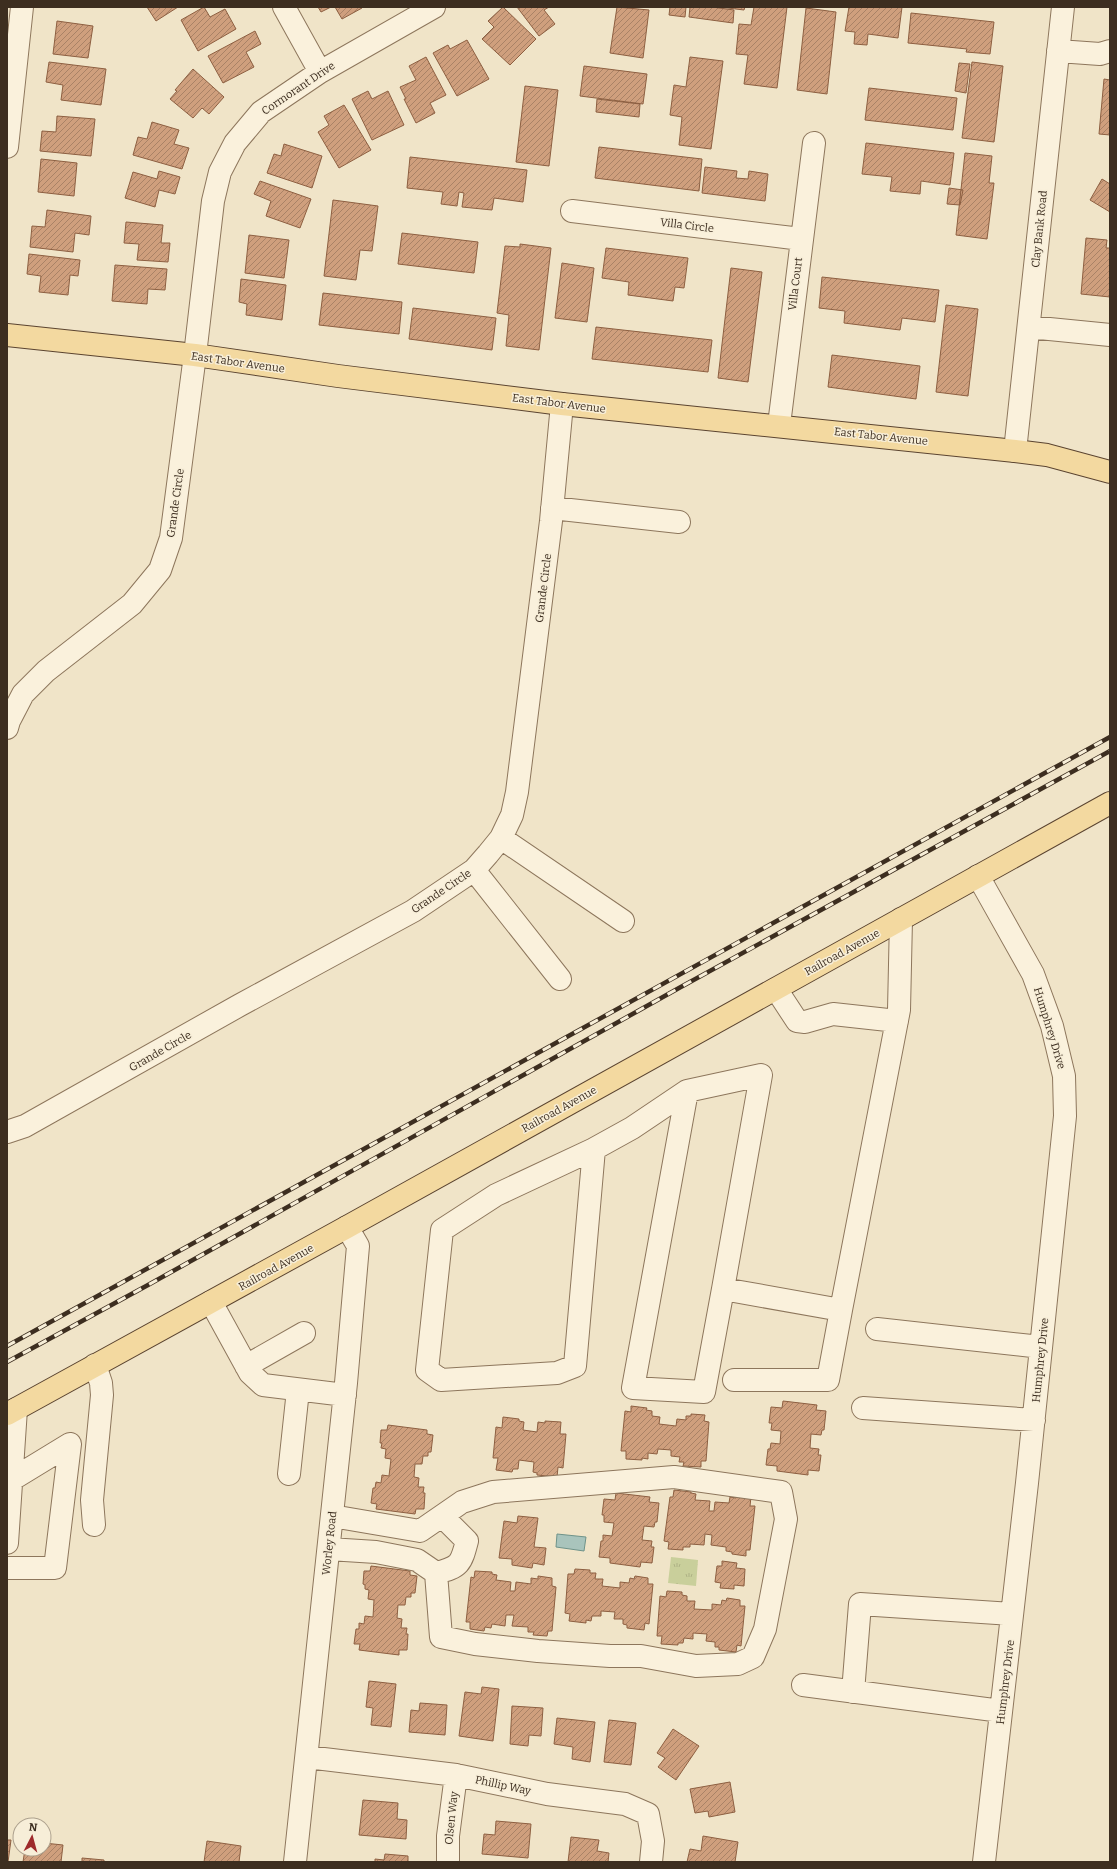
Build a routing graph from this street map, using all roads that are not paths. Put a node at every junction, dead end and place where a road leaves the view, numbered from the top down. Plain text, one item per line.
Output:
1 (22, 7) edge
2 (284, 7) edge
3 (434, 7) edge
4 (1063, 7) edge
5 (1058, 51) junction
6 (1110, 51) edge
7 (320, 72) junction
8 (814, 143) dead end
9 (7, 147) edge
10 (572, 212) dead end
11 (801, 239) junction
12 (1029, 326) junction
13 (7, 335) edge
14 (1110, 335) edge
15 (195, 355) junction
16 (562, 404) junction
17 (779, 425) junction
18 (1015, 450) junction
19 (1110, 472) edge
20 (552, 508) junction
21 (679, 522) dead end
22 (7, 728) edge
23 (1110, 804) edge
24 (501, 838) junction
25 (474, 870) junction
26 (978, 876) junction
27 (901, 919) junction
28 (623, 921) dead end
29 (560, 980) dead end
30 (776, 989) junction
31 (897, 1021) junction
32 (687, 1090) junction
33 (7, 1132) edge
34 (594, 1149) junction
35 (347, 1227) junction
36 (722, 1289) junction
37 (211, 1302) junction
38 (841, 1310) junction
39 (877, 1329) dead end
40 (304, 1333) dead end
41 (1041, 1347) junction
42 (95, 1366) junction
43 (246, 1366) junction
44 (734, 1380) dead end
45 (298, 1390) junction
46 (345, 1396) junction
47 (863, 1408) dead end
48 (12, 1411) edge
49 (1034, 1420) junction
50 (289, 1474) dead end
51 (11, 1480) junction
52 (332, 1516) junction
53 (442, 1516) junction
54 (94, 1525) dead end
55 (7, 1543) edge
56 (329, 1548) junction
57 (7, 1568) edge
58 (436, 1572) junction
59 (1012, 1614) junction
60 (803, 1685) dead end
61 (852, 1692) junction
62 (1001, 1711) junction
63 (307, 1757) junction
64 (456, 1775) junction
65 (295, 1862) edge
66 (448, 1862) edge
67 (650, 1862) edge
68 (984, 1862) edge

1 - 9 street
2 - 7 street
3 - 7 street, Cormorant Drive
4 - 5 street, Clay Bank Road
5 - 6 street
5 - 12 street, Clay Bank Road
7 - 15 street, Cormorant Drive
8 - 11 street, Villa Court
10 - 11 street, Villa Circle
11 - 17 street, Villa Court
12 - 14 street
12 - 18 street, Clay Bank Road
13 - 15 main road, East Tabor Avenue
15 - 16 main road, East Tabor Avenue
15 - 22 street, Grande Circle
16 - 17 main road, East Tabor Avenue
16 - 20 street, Grande Circle
17 - 18 main road, East Tabor Avenue
18 - 19 main road, East Tabor Avenue
20 - 21 street
20 - 24 street, Grande Circle
23 - 26 main road, Railroad Avenue
24 - 25 street, Grande Circle
24 - 28 street
25 - 29 street
25 - 33 street, Grande Circle
26 - 27 main road, Railroad Avenue
26 - 41 street, Humphrey Drive
27 - 30 main road, Railroad Avenue
27 - 31 street
30 - 31 street
30 - 35 main road, Railroad Avenue
31 - 38 street
32 - 34 street
32 - 36 street
32 - 36 street
34 - 34 street
35 - 37 main road, Railroad Avenue
35 - 46 street, Worley Road
36 - 38 street
37 - 42 main road, Railroad Avenue
37 - 43 street
38 - 44 street
39 - 41 street
40 - 43 street
41 - 49 street, Humphrey Drive
42 - 48 main road, Railroad Avenue
42 - 54 street
43 - 45 street
45 - 46 street
45 - 50 street
46 - 52 street, Worley Road
47 - 49 street
48 - 51 street
49 - 59 street, Humphrey Drive
51 - 55 street
51 - 57 street
52 - 53 street
52 - 56 street, Worley Road
53 - 58 street
53 - 58 street
56 - 58 street
56 - 63 street, Worley Road
59 - 61 street
59 - 62 street, Humphrey Drive
60 - 61 street
61 - 62 street
62 - 68 street, Humphrey Drive
63 - 64 street, Phillip Way
63 - 65 street, Worley Road
64 - 66 street, Olsen Way
64 - 67 street, Phillip Way

